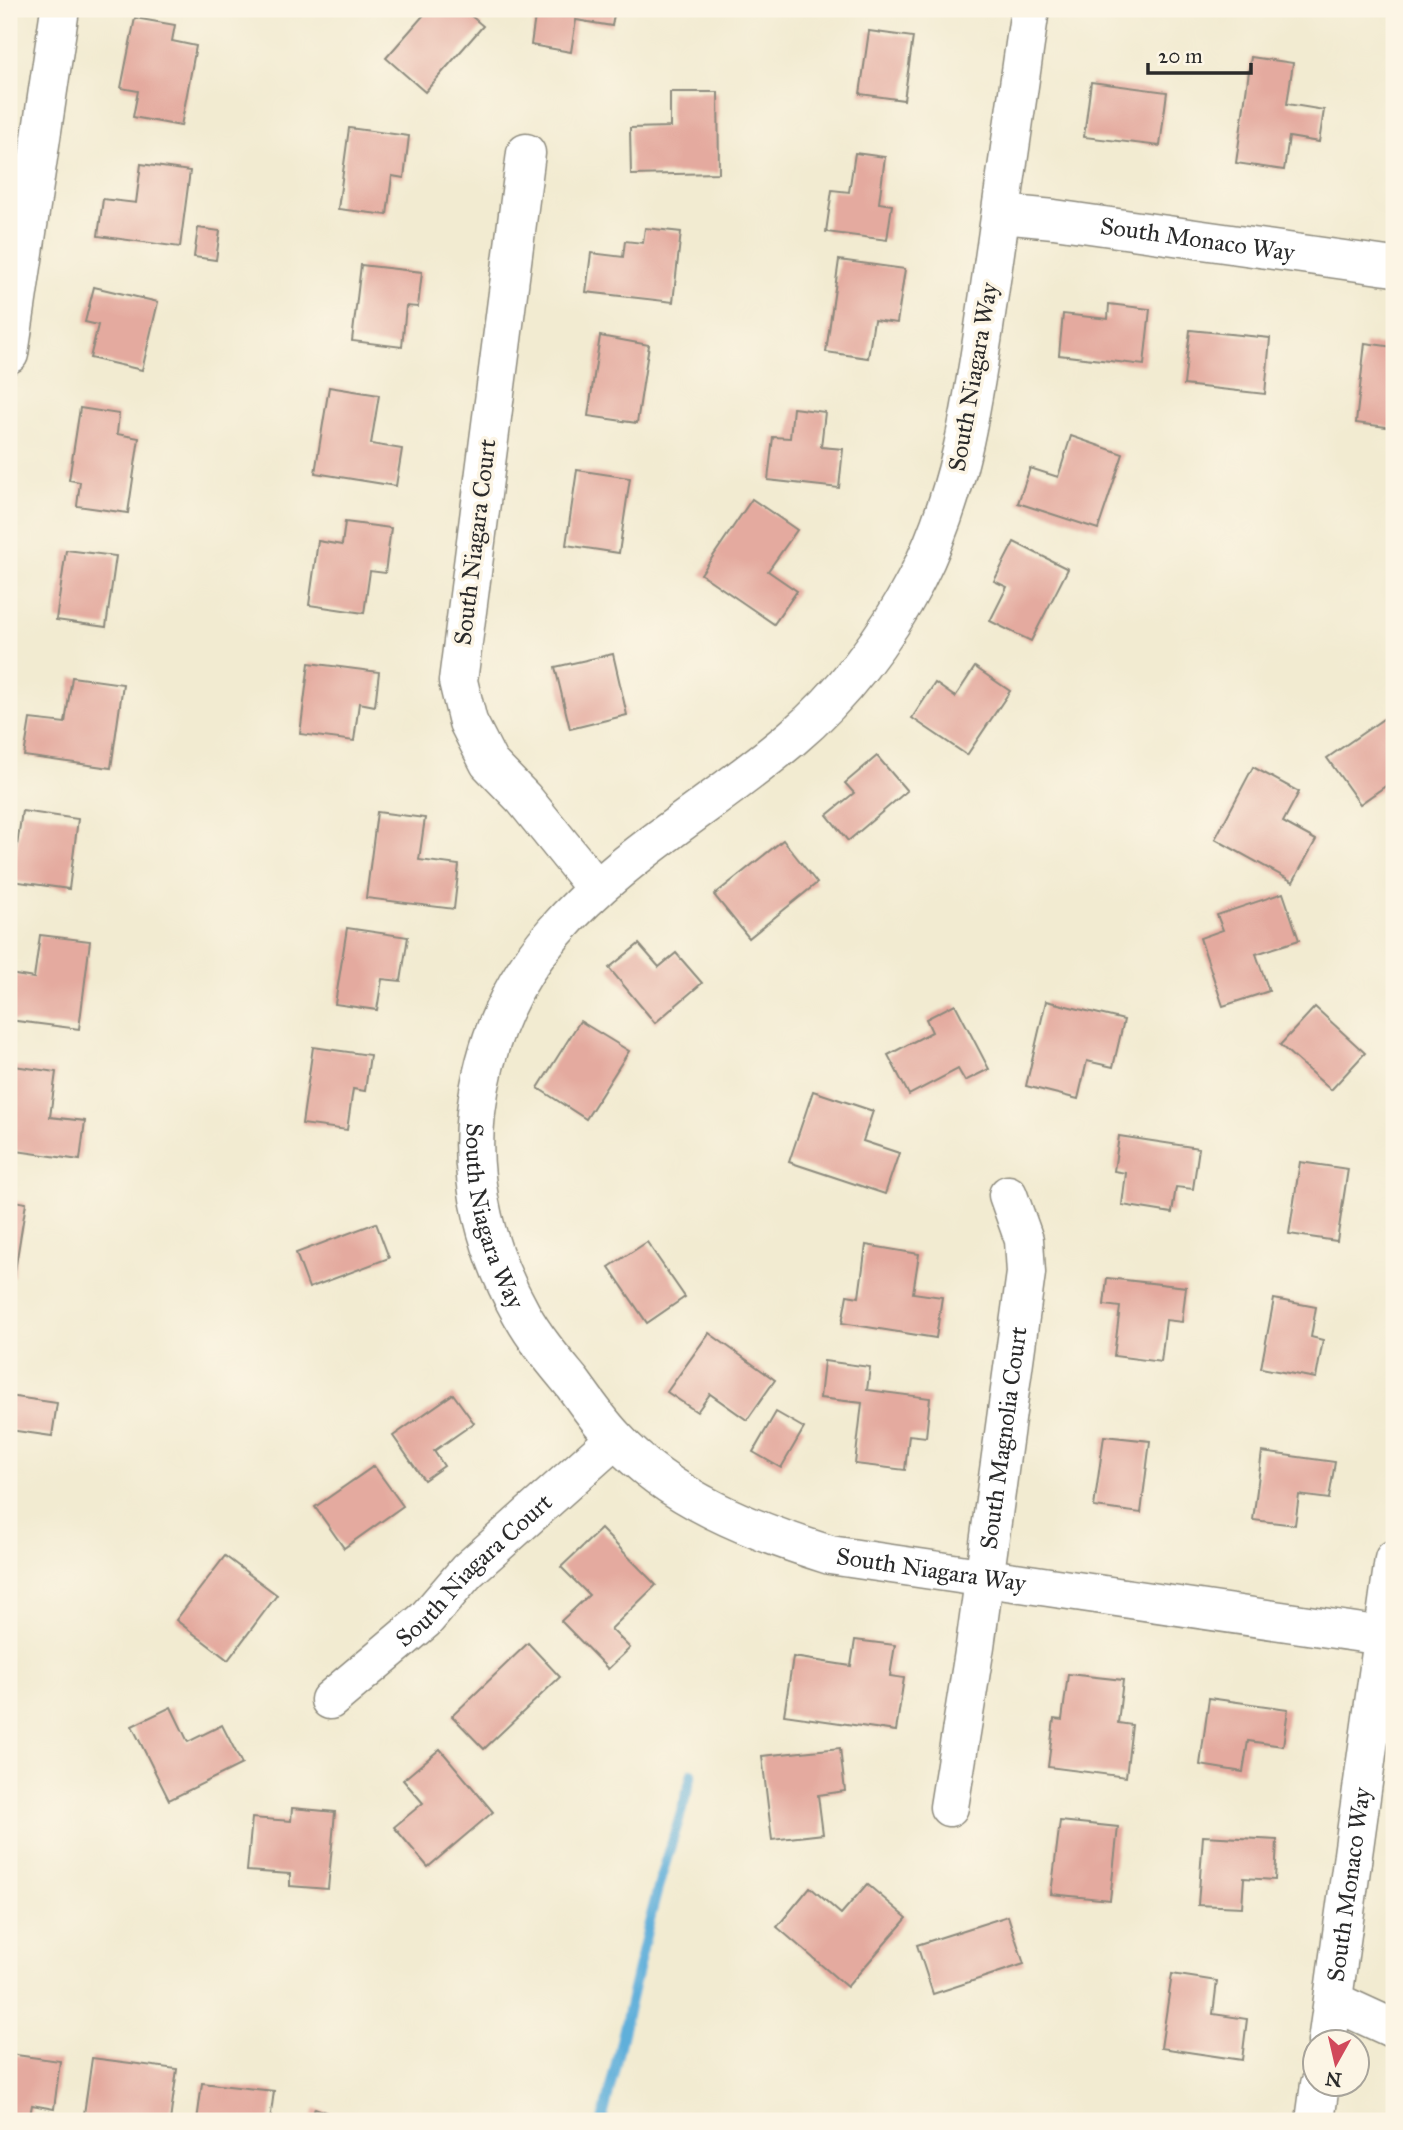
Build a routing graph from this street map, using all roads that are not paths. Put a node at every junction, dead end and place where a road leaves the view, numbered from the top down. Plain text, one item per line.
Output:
1 (60, 9) edge
2 (1030, 9) edge
3 (526, 153) dead end
4 (1001, 214) junction
5 (1394, 267) edge
6 (9, 354) edge
7 (595, 887) junction
8 (1008, 1195) dead end
9 (615, 1439) junction
10 (1394, 1559) edge
11 (982, 1580) junction
12 (1383, 1636) junction
13 (330, 1700) dead end
14 (949, 1807) dead end
15 (1333, 2001) junction
16 (1329, 2028) edge
17 (1394, 2029) edge
18 (1318, 2098) edge
19 (1315, 2121) edge

1 - 6 street
2 - 4 street, South Niagara Way
3 - 7 street, South Niagara Court
4 - 5 street, South Monaco Way
4 - 7 street, South Niagara Way
7 - 9 street, South Niagara Way
8 - 11 street, South Magnolia Court
9 - 11 street, South Niagara Way
9 - 13 street, South Niagara Court
10 - 12 street, South Monaco Way
11 - 12 street, South Niagara Way
11 - 14 street, South Magnolia Court
12 - 15 street, South Monaco Way
15 - 16 street, South Monaco Way
15 - 17 street, South Monaco Way
18 - 19 street

